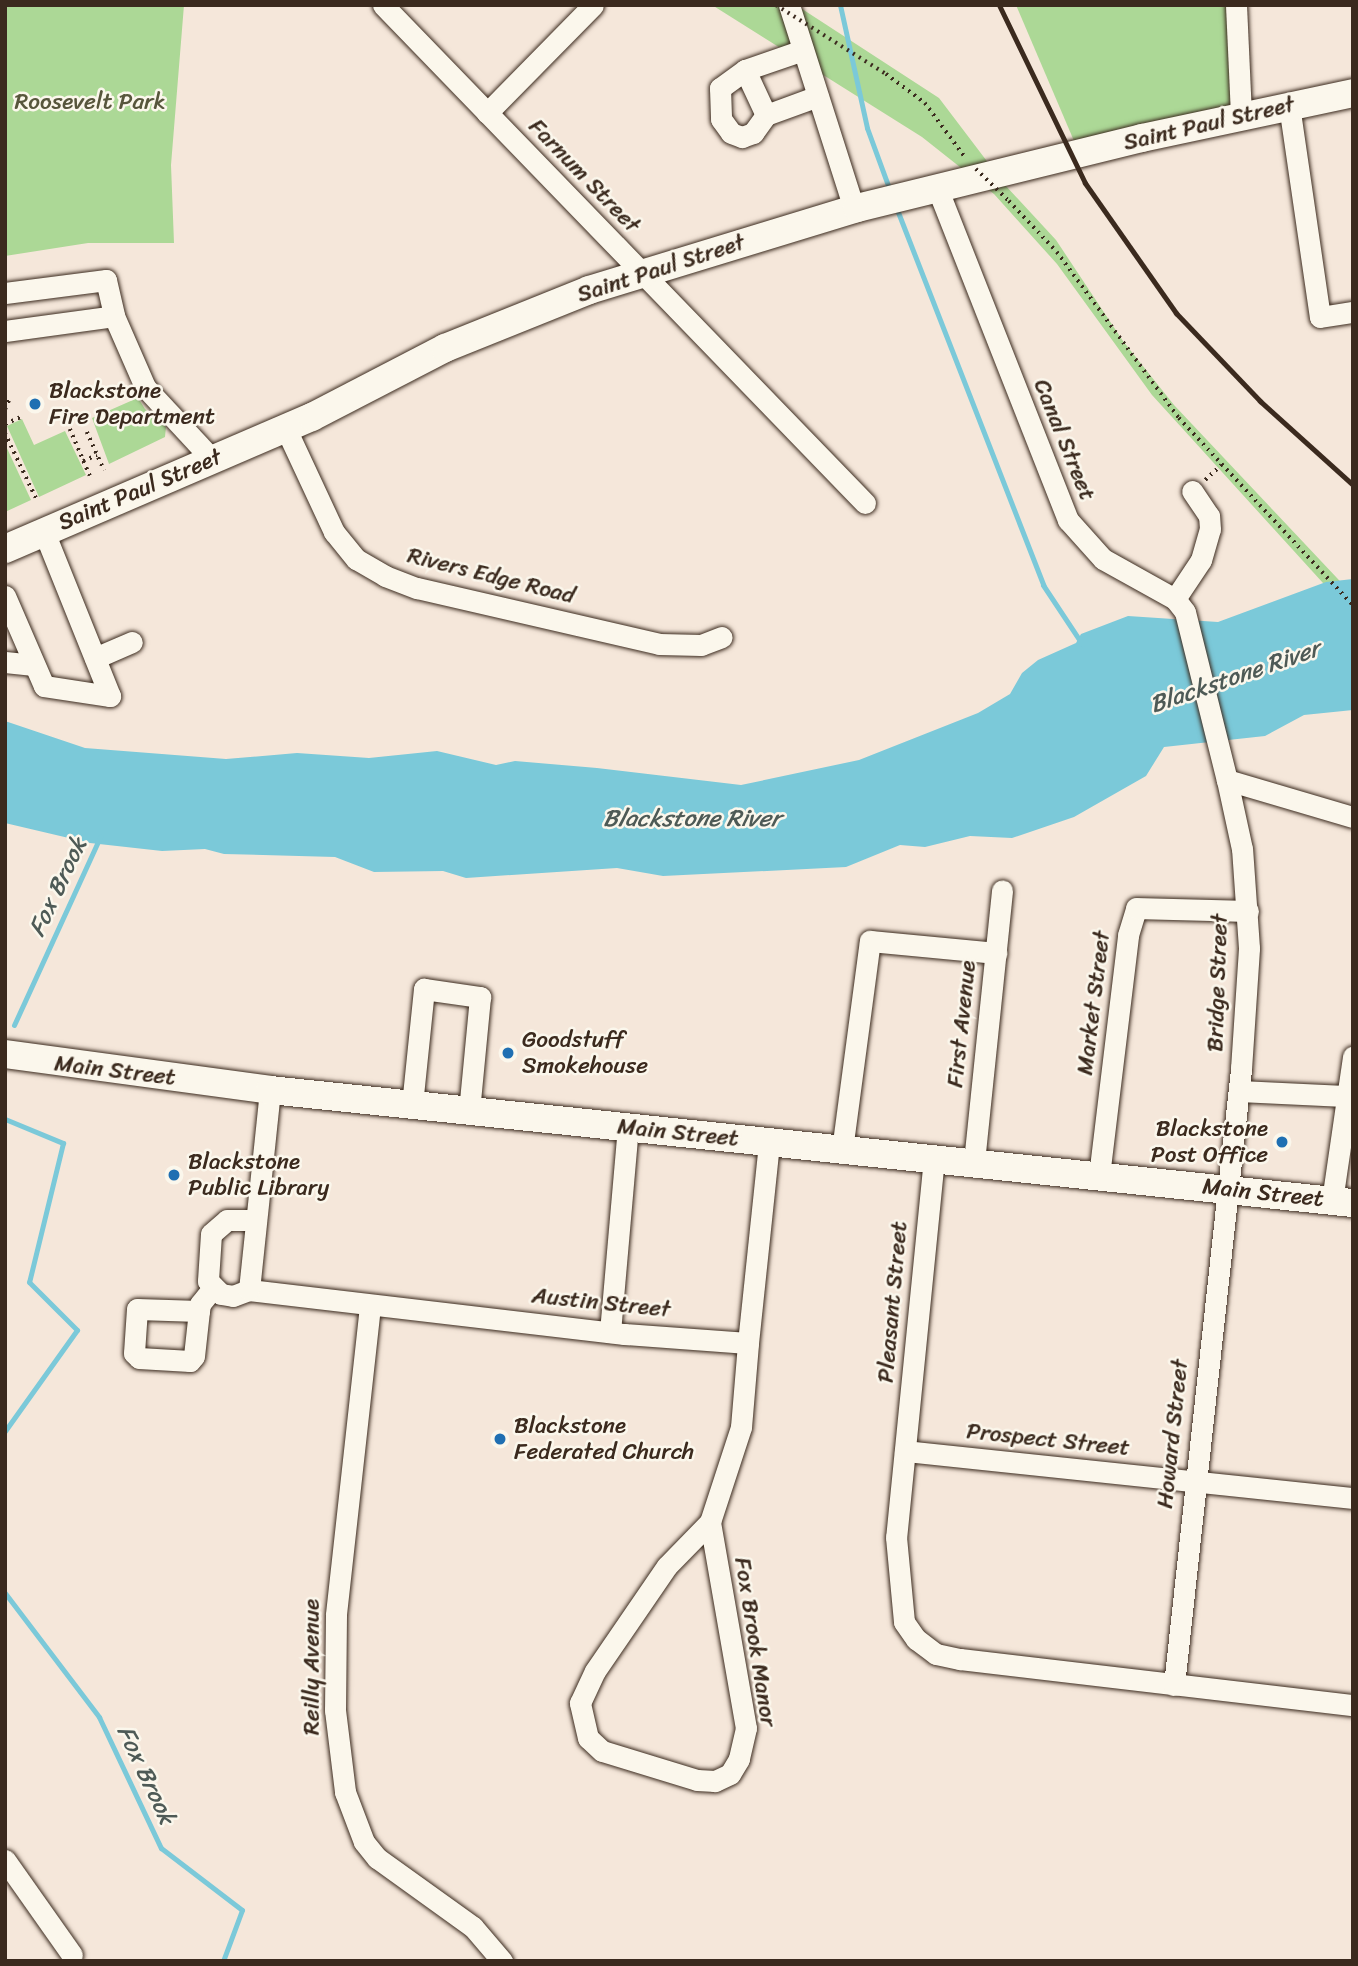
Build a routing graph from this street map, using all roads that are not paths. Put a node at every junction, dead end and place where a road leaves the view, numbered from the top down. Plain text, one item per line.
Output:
1 (383, 5) edge
2 (593, 5) edge
3 (789, 5) edge
4 (1236, 5) edge
5 (803, 50) junction
6 (745, 70) junction
7 (1353, 93) edge
8 (818, 96) junction
9 (1289, 104) junction
10 (487, 113) junction
11 (766, 115) junction
12 (1241, 116) junction
13 (938, 190) junction
14 (854, 209) junction
15 (642, 273) junction
16 (5, 293) edge
17 (1353, 312) edge
18 (114, 316) junction
19 (5, 331) edge
20 (286, 429) junction
21 (212, 459) junction
22 (1192, 491) dead end
23 (865, 503) dead end
24 (44, 532) junction
25 (5, 549) edge
26 (5, 596) edge
27 (1180, 605) junction
28 (722, 637) dead end
29 (132, 642) dead end
30 (94, 658) junction
31 (5, 662) edge
32 (34, 665) junction
33 (1225, 771) junction
34 (1353, 817) edge
35 (1002, 890) dead end
36 (1248, 911) junction
37 (996, 953) junction
38 (5, 1054) edge
39 (1353, 1057) edge
40 (270, 1090) junction
41 (1239, 1091) junction
42 (1345, 1096) junction
43 (412, 1105) junction
44 (469, 1111) junction
45 (628, 1128) junction
46 (769, 1143) junction
47 (842, 1150) junction
48 (934, 1158) junction
49 (974, 1162) junction
50 (1099, 1176) junction
51 (1228, 1190) junction
52 (1342, 1202) edge
53 (256, 1220) junction
54 (213, 1288) junction
55 (248, 1290) junction
56 (370, 1306) junction
57 (199, 1311) dead end
58 (610, 1332) junction
59 (748, 1343) junction
60 (905, 1451) junction
61 (1193, 1481) junction
62 (1353, 1498) edge
63 (710, 1522) junction
64 (1174, 1685) junction
65 (1353, 1705) edge
66 (5, 1860) edge
67 (72, 1955) dead end
68 (502, 1961) edge

1 - 10 street, Farnum Street
2 - 10 street
3 - 5 street
4 - 12 street
5 - 6 street
5 - 8 street
6 - 11 street
6 - 11 street
7 - 9 main road, Saint Paul Street
8 - 11 street
8 - 14 street
9 - 12 main road, Saint Paul Street
9 - 17 street
10 - 15 street, Farnum Street
12 - 13 main road, Saint Paul Street
13 - 14 main road, Saint Paul Street
13 - 27 street, Canal Street
14 - 15 main road, Saint Paul Street
15 - 20 main road, Saint Paul Street
15 - 23 street, Farnum Street
16 - 18 street
18 - 19 street
18 - 21 street
20 - 21 main road, Saint Paul Street
20 - 28 street, Rivers Edge Road
21 - 24 main road, Saint Paul Street
22 - 27 street
24 - 25 main road, Saint Paul Street
24 - 30 street
26 - 32 street
27 - 33 street
29 - 30 street
30 - 32 street
31 - 32 street
33 - 34 street
33 - 36 street, Bridge Street
35 - 37 street, First Avenue
36 - 41 street, Bridge Street
36 - 50 street, Market Street
37 - 47 street
37 - 49 street, First Avenue
38 - 40 main road, Main Street
39 - 42 street
40 - 43 main road, Main Street
40 - 53 street
41 - 42 street
41 - 51 street, Bridge Street
42 - 52 street
43 - 44 main road, Main Street
43 - 44 street
44 - 45 main road, Main Street
45 - 46 main road, Main Street
45 - 58 street
46 - 47 main road, Main Street
46 - 59 street
47 - 48 main road, Main Street
48 - 49 main road, Main Street
48 - 60 street, Pleasant Street
49 - 50 main road, Main Street
50 - 51 main road, Main Street
51 - 52 main road, Main Street
51 - 61 street, Howard Street
53 - 54 street
53 - 55 street
54 - 55 street, Austin Street
54 - 57 street
55 - 56 street, Austin Street
56 - 58 street, Austin Street
56 - 68 street, Reilly Avenue
58 - 59 street, Austin Street
59 - 63 street, Fox Brook Manor
60 - 61 street, Prospect Street
60 - 64 street
61 - 62 street, Prospect Street
61 - 64 street, Howard Street
63 - 63 street, Fox Brook Manor
64 - 65 street
66 - 67 street

